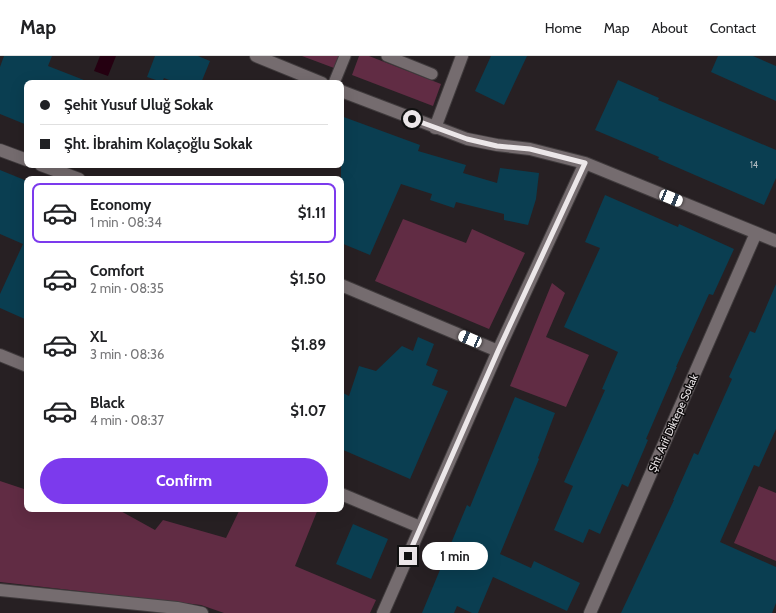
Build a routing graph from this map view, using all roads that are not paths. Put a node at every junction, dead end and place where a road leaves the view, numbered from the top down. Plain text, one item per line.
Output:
1 (256, 56) edge
2 (345, 56) edge
3 (387, 56) edge
4 (462, 56) edge
5 (432, 74) dead end
6 (315, 80) edge
7 (335, 80) edge
8 (344, 91) edge
9 (435, 128) junction
10 (0, 150) edge
11 (24, 159) edge
12 (585, 163) junction
13 (49, 168) edge
14 (71, 176) edge
15 (756, 233) junction
16 (776, 242) edge
17 (344, 286) edge
18 (498, 351) junction
19 (0, 355) edge
20 (24, 365) edge
21 (344, 495) edge
22 (420, 527) junction
23 (0, 590) edge
24 (202, 613) edge
25 (383, 613) edge
26 (590, 613) edge

1 - 6 street
2 - 7 lane
3 - 5 lane
4 - 9 street
8 - 9 street
9 - 12 street
10 - 11 street
12 - 15 street
12 - 18 street
13 - 14 street
15 - 16 street
15 - 26 street, Şht. Arif Diktepe Sokak
17 - 18 street
18 - 22 street
19 - 20 street
21 - 22 street
22 - 25 street
23 - 24 street

